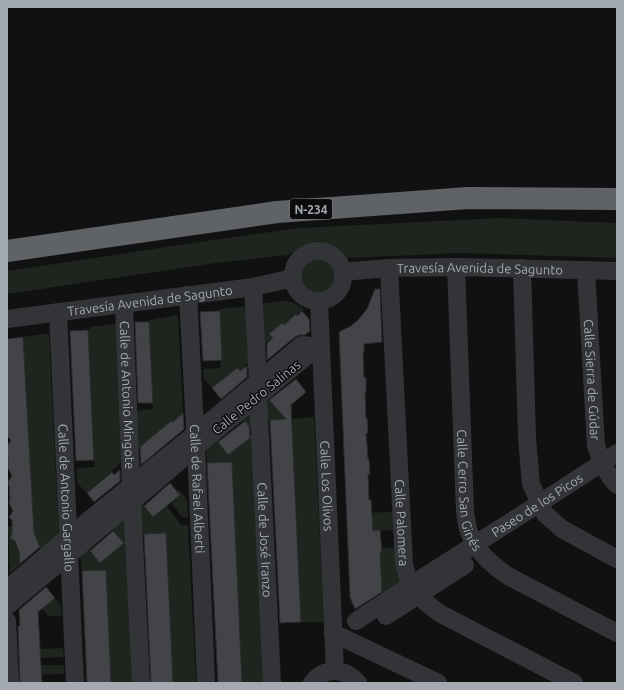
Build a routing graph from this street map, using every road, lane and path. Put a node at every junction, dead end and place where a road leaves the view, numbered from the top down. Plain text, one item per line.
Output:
1 (617, 199) edge
2 (7, 251) edge
3 (456, 267) junction
4 (389, 268) junction
5 (522, 268) junction
6 (586, 270) junction
7 (617, 270) edge
8 (342, 272) junction
9 (293, 278) junction
10 (253, 287) junction
11 (188, 294) junction
12 (319, 301) junction
13 (124, 304) junction
14 (58, 312) junction
15 (7, 319) edge
16 (258, 388) junction
17 (195, 441) junction
18 (617, 453) edge
19 (611, 471) edge
20 (132, 494) junction
21 (542, 509) junction
22 (69, 546) junction
23 (479, 549) junction
24 (617, 559) edge
25 (7, 589) edge
26 (415, 590) junction
27 (7, 606) edge
28 (7, 621) edge
29 (359, 626) dead end
30 (333, 633) junction
31 (617, 633) edge
32 (335, 671) junction
33 (10, 683) edge
34 (76, 683) edge
35 (141, 683) edge
36 (206, 683) edge
37 (272, 683) edge
38 (312, 683) edge
39 (358, 683) edge
40 (438, 683) edge
41 (574, 683) edge

1 - 2 highway, N-234
3 - 4 street, Travesía Avenida de Sagunto
3 - 5 street, Travesía Avenida de Sagunto
3 - 23 street, Calle Cerro San Ginés
4 - 8 street, Travesía Avenida de Sagunto
4 - 26 street, Calle Palomera
5 - 6 street, Travesía Avenida de Sagunto
5 - 21 street
6 - 7 street, Travesía Avenida de Sagunto
6 - 19 street, Calle Sierra de Gúdar
8 - 9 street
8 - 12 street
9 - 10 street, Travesía Avenida de Sagunto
9 - 12 street
10 - 11 street, Travesía Avenida de Sagunto
10 - 16 street, Calle de José Iranzo
11 - 13 street, Travesía Avenida de Sagunto
11 - 17 street, Calle de Rafael Alberti
12 - 30 street, Calle Los Olivos
13 - 14 street, Travesía Avenida de Sagunto
13 - 20 street, Calle de Antonio Mingote
14 - 15 street, Travesía Avenida de Sagunto
14 - 22 street, Calle de Antonio Gargallo
16 - 17 street, Calle Pedro Salinas
16 - 37 street, Calle de José Iranzo
17 - 20 street, Calle Pedro Salinas
17 - 36 street, Calle de Rafael Alberti
18 - 19 street, Paseo de los Picos
19 - 21 street, Paseo de los Picos
20 - 22 street, Calle Pedro Salinas
20 - 35 street, Calle de Antonio Mingote
21 - 23 street, Paseo de los Picos
21 - 24 street
22 - 25 street, Calle Pedro Salinas
22 - 27 street, Calle Pedro Salinas
22 - 34 street, Calle de Antonio Gargallo
23 - 26 street, Paseo de los Picos
23 - 31 street, Calle Cerro San Ginés
26 - 29 street, Paseo de los Picos
26 - 41 street, Calle Palomera
28 - 33 street
30 - 32 street, Calle Los Olivos
30 - 40 street
32 - 38 street
32 - 39 street

